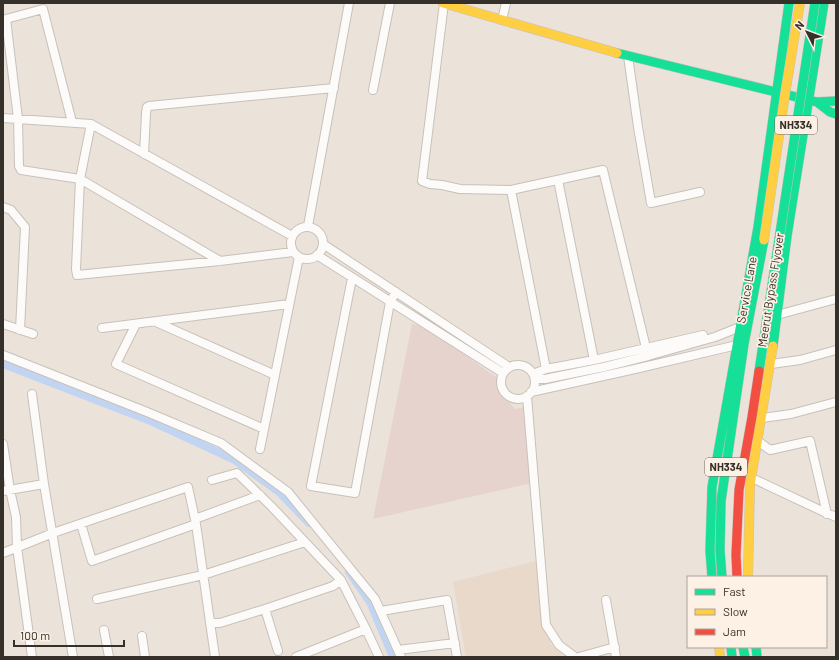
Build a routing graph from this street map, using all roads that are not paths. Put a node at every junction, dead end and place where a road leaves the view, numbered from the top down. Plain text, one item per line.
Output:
1 (350, 3) edge
2 (390, 3) edge
3 (444, 3) edge
4 (506, 3) edge
5 (789, 3) edge
6 (800, 3) edge
7 (815, 3) edge
8 (824, 3) edge
9 (502, 20) junction
10 (628, 56) junction
11 (334, 88) junction
12 (373, 90) dead end
13 (777, 92) junction
14 (813, 101) junction
15 (836, 101) edge
16 (836, 114) edge
17 (3, 118) edge
18 (18, 119) junction
19 (72, 122) junction
20 (91, 124) junction
21 (144, 154) junction
22 (80, 179) junction
23 (558, 180) junction
24 (511, 190) junction
25 (700, 192) dead end
26 (3, 207) edge
27 (308, 226) junction
28 (292, 236) junction
29 (323, 244) junction
30 (296, 254) junction
31 (317, 256) junction
32 (341, 256) junction
33 (220, 261) junction
34 (334, 267) junction
35 (352, 278) junction
36 (396, 292) junction
37 (836, 299) edge
38 (390, 302) junction
39 (289, 304) junction
40 (424, 311) junction
41 (777, 315) junction
42 (418, 319) junction
43 (155, 321) junction
44 (3, 324) edge
45 (136, 324) junction
46 (102, 328) dead end
47 (744, 328) junction
48 (20, 330) junction
49 (457, 333) junction
50 (33, 334) dead end
51 (764, 338) junction
52 (774, 340) junction
53 (452, 341) junction
54 (741, 345) junction
55 (836, 350) edge
56 (647, 352) junction
57 (3, 355) edge
58 (594, 360) junction
59 (633, 360) junction
60 (771, 364) junction
61 (546, 368) junction
62 (635, 369) junction
63 (506, 370) junction
64 (605, 371) junction
65 (275, 375) junction
66 (534, 377) junction
67 (32, 394) dead end
68 (529, 394) junction
69 (836, 402) edge
70 (762, 418) junction
71 (264, 429) junction
72 (758, 441) junction
73 (3, 444) edge
74 (260, 449) dead end
75 (752, 478) junction
76 (212, 480) dead end
77 (44, 484) junction
78 (7, 491) edge
79 (260, 495) junction
80 (827, 514) junction
81 (836, 517) edge
82 (195, 522) junction
83 (80, 524) junction
84 (52, 533) junction
85 (305, 542) junction
86 (17, 547) junction
87 (3, 553) edge
88 (203, 575) junction
89 (712, 576) edge
90 (722, 576) edge
91 (737, 576) edge
92 (748, 576) edge
93 (341, 580) junction
94 (97, 599) dead end
95 (606, 600) dead end
96 (265, 609) junction
97 (380, 611) junction
98 (210, 623) junction
99 (366, 629) junction
100 (104, 630) dead end
101 (142, 636) dead end
102 (455, 643) junction
103 (615, 647) junction
104 (278, 651) dead end
105 (400, 653) edge
106 (32, 657) edge
107 (73, 657) edge
108 (109, 657) edge
109 (145, 657) edge
110 (214, 657) edge
111 (296, 657) edge
112 (379, 657) edge
113 (457, 657) edge
114 (575, 657) edge
115 (579, 657) edge
116 (616, 657) edge

1 - 11 street
2 - 12 street
3 - 9 main road
3 - 24 street
4 - 9 street
5 - 13 main road, Service Lane
6 - 47 main road, Meerut Bypass Flyover / NH334, bridge
7 - 51 main road, Meerut Bypass Flyover / NH334, bridge
8 - 14 main road
9 - 10 main road
10 - 13 main road
10 - 25 street
11 - 21 street
11 - 27 street
13 - 14 main road
13 - 47 main road, Service Lane
14 - 15 main road
14 - 16 main road
14 - 41 main road
17 - 18 street
18 - 19 street
18 - 19 street
18 - 22 street
19 - 20 street
20 - 21 street
20 - 22 street
21 - 28 street
22 - 33 street
22 - 33 street
23 - 24 street
23 - 56 street
23 - 58 street
24 - 61 street
26 - 48 street
27 - 28 street
27 - 29 street
28 - 30 street
29 - 31 street
29 - 32 street
30 - 31 street
30 - 33 street
30 - 39 street
31 - 34 street
32 - 34 street
32 - 36 street
34 - 35 street
35 - 38 street
35 - 38 street
36 - 38 street
36 - 40 street
37 - 41 street
38 - 42 street
39 - 43 street
39 - 65 street
40 - 42 street
40 - 49 street
41 - 52 main road
42 - 53 street
43 - 45 street
43 - 65 street
44 - 48 street
45 - 46 street
45 - 71 street
47 - 54 main road, NH334
47 - 56 street
48 - 50 street
49 - 53 street
49 - 63 street
51 - 52 main road
51 - 91 main road, Meerut Bypass Flyover / NH334
52 - 60 main road
53 - 63 street
54 - 62 street
54 - 89 main road
54 - 90 main road, Meerut Bypass Flyover / NH334
55 - 60 street
56 - 58 street
56 - 59 street
57 - 97 street
58 - 61 street
59 - 62 street
59 - 64 street
60 - 70 main road
61 - 66 street
62 - 64 street
63 - 66 street
63 - 68 street
64 - 66 street
64 - 68 street
65 - 71 street
66 - 68 street
67 - 77 street
68 - 114 street
69 - 70 street
70 - 72 main road
71 - 74 street
72 - 75 main road
72 - 80 street
73 - 78 street
75 - 80 street
75 - 92 main road
76 - 79 street
77 - 78 street
77 - 84 street
78 - 86 street
79 - 82 street
79 - 85 street
80 - 81 street
82 - 83 street
82 - 83 street
82 - 88 street
83 - 84 street
84 - 86 street
84 - 107 street
85 - 88 street
85 - 93 street
86 - 87 street
86 - 106 street
88 - 94 street
88 - 98 street
93 - 96 street
93 - 99 street
95 - 103 street
96 - 98 street
96 - 104 street
97 - 102 street
97 - 105 street
98 - 110 street
99 - 111 street
99 - 112 street
100 - 108 street
101 - 109 street
102 - 105 street
102 - 113 street
103 - 115 street
103 - 116 street

